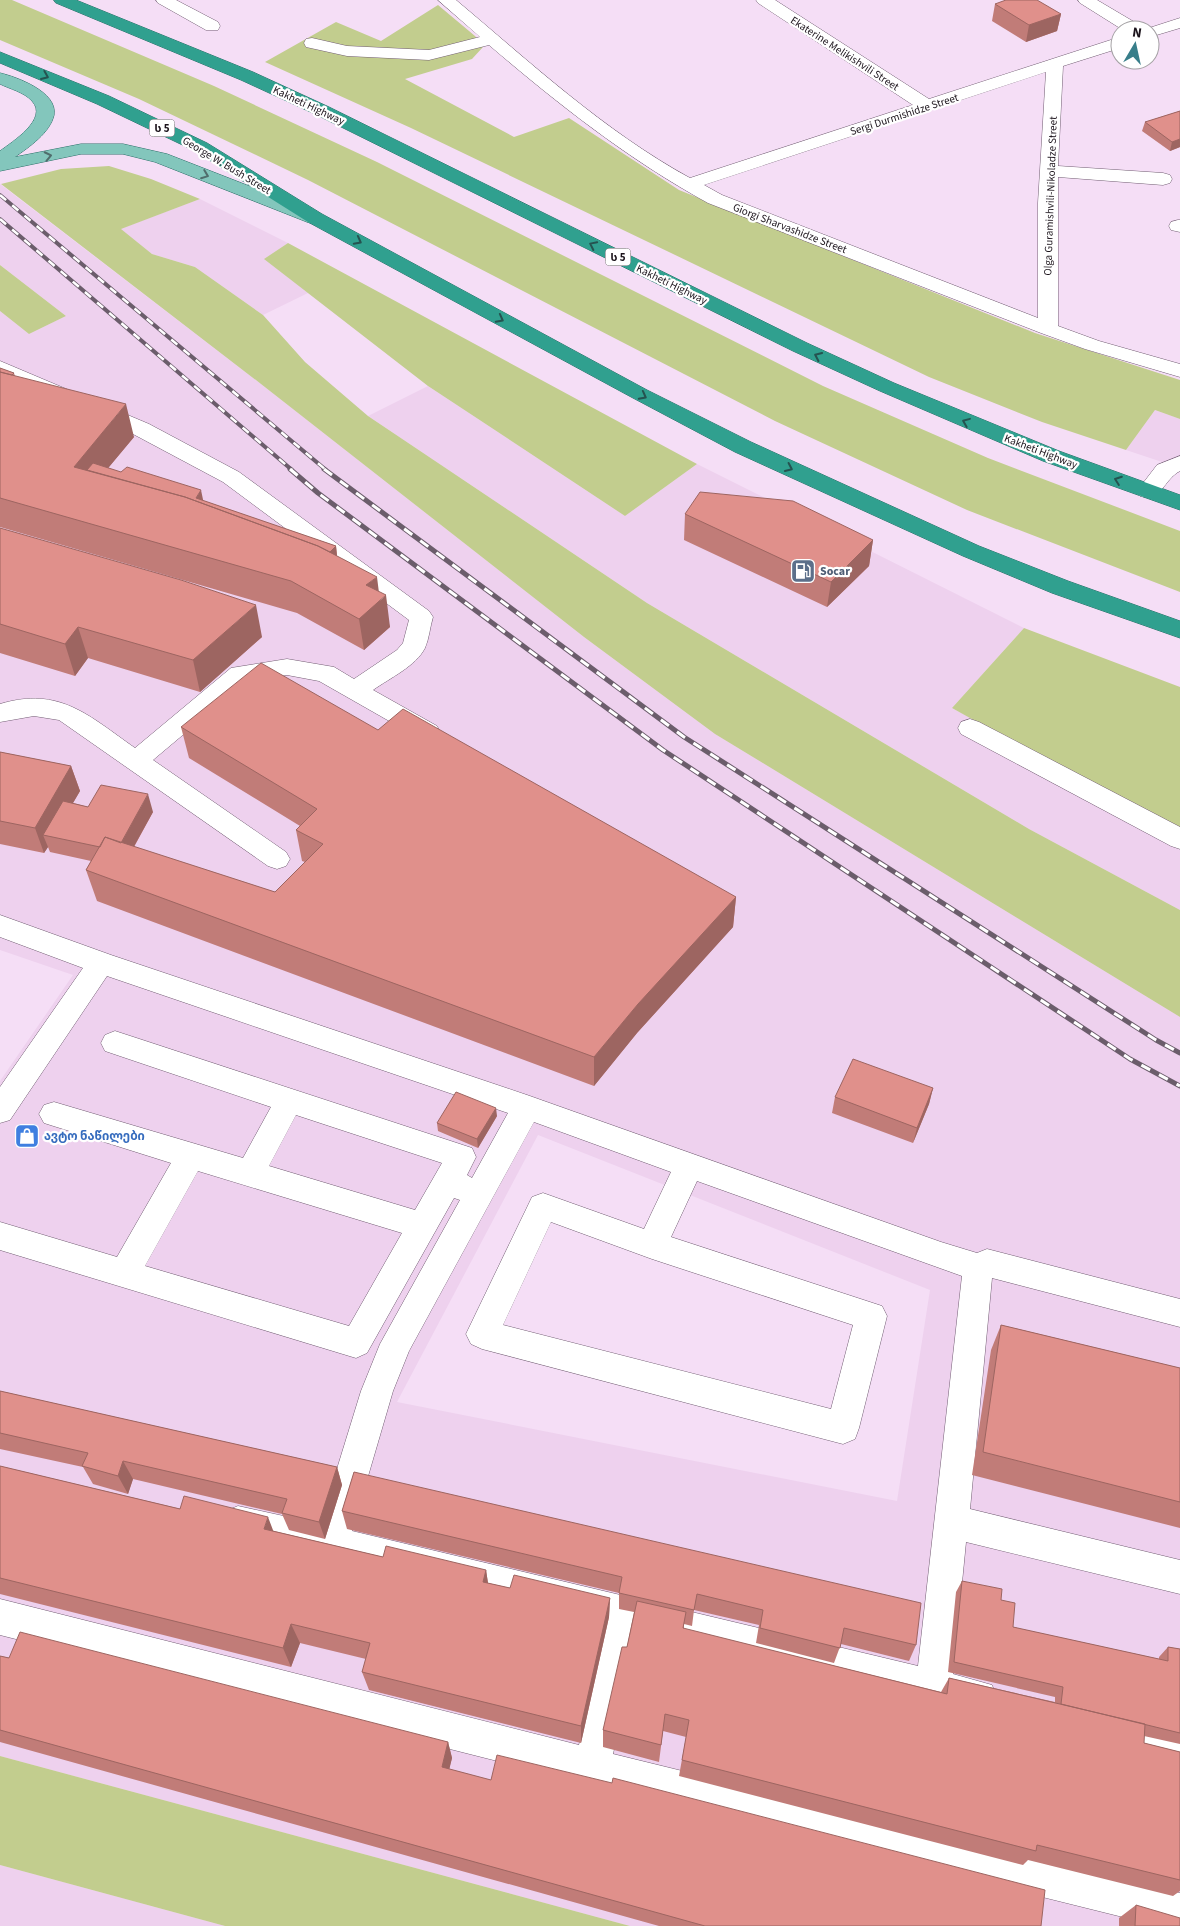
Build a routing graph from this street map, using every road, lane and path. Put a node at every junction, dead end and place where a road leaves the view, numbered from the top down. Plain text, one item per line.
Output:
1 (62, 0) edge
2 (164, 0) edge
3 (446, 0) edge
4 (764, 0) edge
5 (1086, 0) edge
6 (1119, 20) edge
7 (1180, 23) edge
8 (212, 26) dead end
9 (1160, 29) edge
10 (493, 39) junction
11 (312, 43) dead end
12 (1110, 45) edge
13 (0, 57) edge
14 (1055, 64) junction
15 (0, 78) edge
16 (927, 106) junction
17 (0, 160) edge
18 (0, 166) edge
19 (1049, 171) junction
20 (1163, 179) dead end
21 (687, 185) junction
22 (315, 218) junction
23 (1048, 329) junction
24 (0, 366) edge
25 (1180, 371) edge
26 (1180, 464) edge
27 (1148, 491) junction
28 (1180, 503) edge
29 (1154, 622) junction
30 (1180, 622) edge
31 (1180, 630) edge
32 (355, 690) junction
33 (0, 713) edge
34 (970, 728) dead end
35 (449, 744) edge
36 (135, 762) junction
37 (1180, 839) edge
38 (277, 859) dead end
39 (0, 926) edge
40 (101, 963) junction
41 (115, 1043) dead end
42 (289, 1101) junction
43 (526, 1107) junction
44 (0, 1112) edge
45 (54, 1114) dead end
46 (191, 1156) junction
47 (689, 1165) junction
48 (250, 1174) junction
49 (448, 1181) junction
50 (478, 1194) junction
51 (422, 1226) junction
52 (0, 1236) edge
53 (652, 1245) junction
54 (977, 1270) junction
55 (124, 1274) junction
56 (1180, 1313) edge
57 (1180, 1326) edge
58 (204, 1515) edge
59 (951, 1521) junction
60 (331, 1544) junction
61 (1180, 1577) edge
62 (626, 1614) junction
63 (0, 1617) edge
64 (934, 1687) junction
65 (1011, 1706) edge
66 (1078, 1723) edge
67 (1180, 1748) edge
68 (592, 1767) junction
69 (1180, 1912) edge

27 -> 1 highway, Kakheti Highway / ს 5
2 - 8 street
3 - 10 street, Giorgi Sharvashidze Street
4 - 16 street, Ekaterine Melikishvili Street
5 - 6 street
7 - 9 street
10 - 11 street
10 - 21 street, Giorgi Sharvashidze Street
12 - 14 street, Sergi Durmishidze Street
13 -> 22 highway, George W. Bush Street / ს 5
14 - 16 street, Sergi Durmishidze Street
14 - 19 street, Olga Guramishvili-Nikoladze Street
15 - 17 main road
16 - 21 street, Sergi Durmishidze Street
18 -> 22 main road
19 - 20 street
19 - 23 street, Olga Guramishvili-Nikoladze Street
21 - 23 street, Giorgi Sharvashidze Street
22 -> 29 highway, ს 5
23 - 25 street, Giorgi Sharvashidze Street
24 - 32 street
26 - 27 street
27 - 28 highway, Kakheti Highway / ს 5
29 - 30 highway
29 - 31 highway, ს 5
32 - 35 street
32 - 36 street
33 - 36 street
34 - 37 street
36 - 38 street
39 - 40 street
40 - 43 street
40 - 44 street
41 - 42 street
42 - 48 street
42 - 49 street
43 - 47 street
43 - 50 street
45 - 46 street
46 - 48 street
46 - 55 street
47 - 53 street
47 - 54 street
48 - 51 street
49 - 50 street
49 - 51 street
50 - 60 street
51 - 55 street
52 - 55 street
53 - 53 street
54 - 56 street
54 - 57 street
54 - 59 street
58 - 60 street
59 - 61 street
59 - 64 street
60 - 62 street
62 - 64 street
62 - 68 street
63 - 68 street
64 - 65 street
66 - 67 street
68 - 69 street

